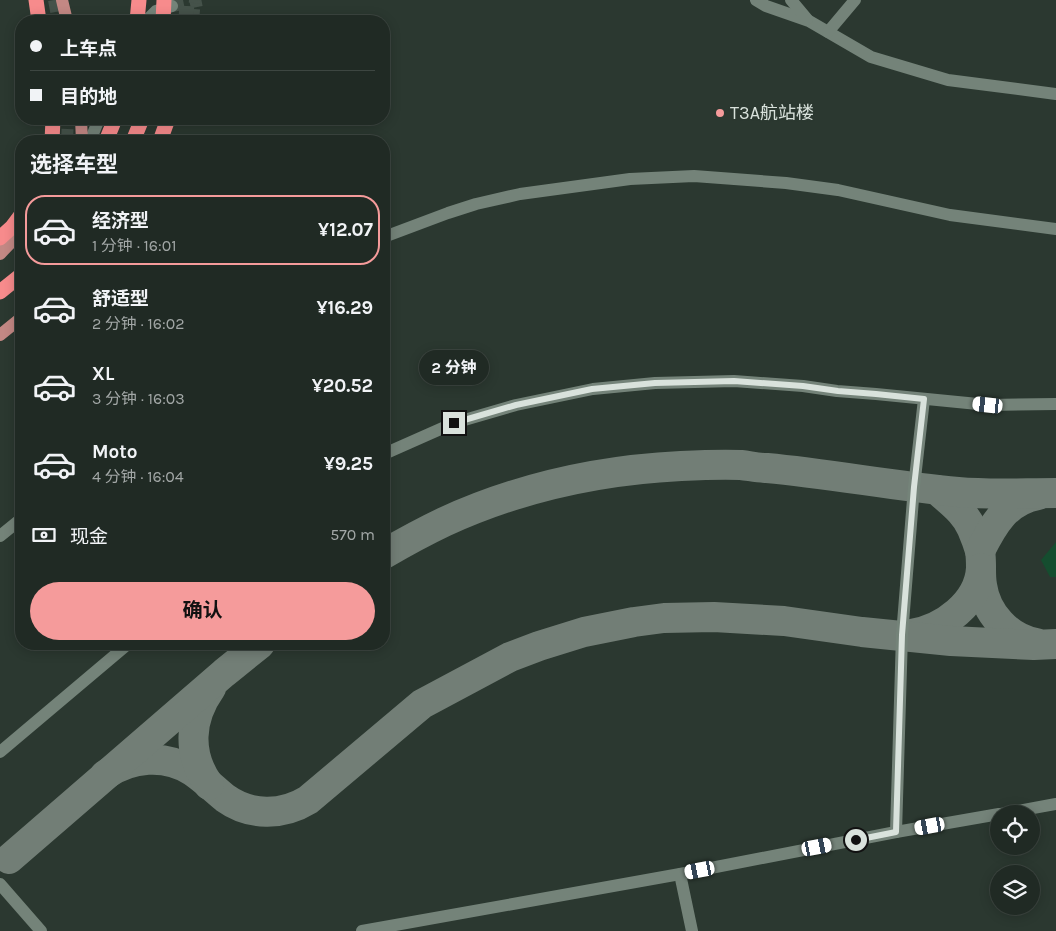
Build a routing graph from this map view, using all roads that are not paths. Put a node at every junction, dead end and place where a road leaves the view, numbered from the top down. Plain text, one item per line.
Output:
1 (36, 0) edge
2 (62, 0) edge
3 (139, 0) edge
4 (756, 0) edge
5 (791, 0) edge
6 (854, 0) edge
7 (168, 3) tunnel mouth
8 (38, 15) edge
9 (66, 15) edge
10 (138, 15) edge
11 (152, 15) edge
12 (809, 21) junction
13 (828, 32) junction
14 (1056, 94) edge
15 (15, 223) edge
16 (1056, 229) edge
17 (390, 235) edge
18 (0, 238) edge
19 (15, 238) edge
20 (0, 254) edge
21 (15, 323) edge
22 (0, 335) edge
23 (924, 399) junction
24 (1056, 404) edge
25 (390, 451) edge
26 (15, 524) edge
27 (0, 536) edge
28 (121, 650) edge
29 (0, 752) edge
30 (1056, 804) edge
31 (1040, 807) edge
32 (990, 816) edge
33 (896, 832) junction
34 (680, 874) junction
35 (0, 884) edge
36 (41, 931) edge
37 (362, 931) edge
38 (692, 931) edge

1 - 8 highway
2 - 9 main road
3 - 10 highway
4 - 12 lane
5 - 12 lane
6 - 13 lane
7 - 11 lane
12 - 13 lane
13 - 14 lane
15 - 18 highway
16 - 17 lane
19 - 20 main road
21 - 22 main road
23 - 24 lane
23 - 25 lane
23 - 33 lane
26 - 27 lane
28 - 29 lane
30 - 31 lane
32 - 33 lane
33 - 34 lane
34 - 37 lane
34 - 38 lane
35 - 36 lane

